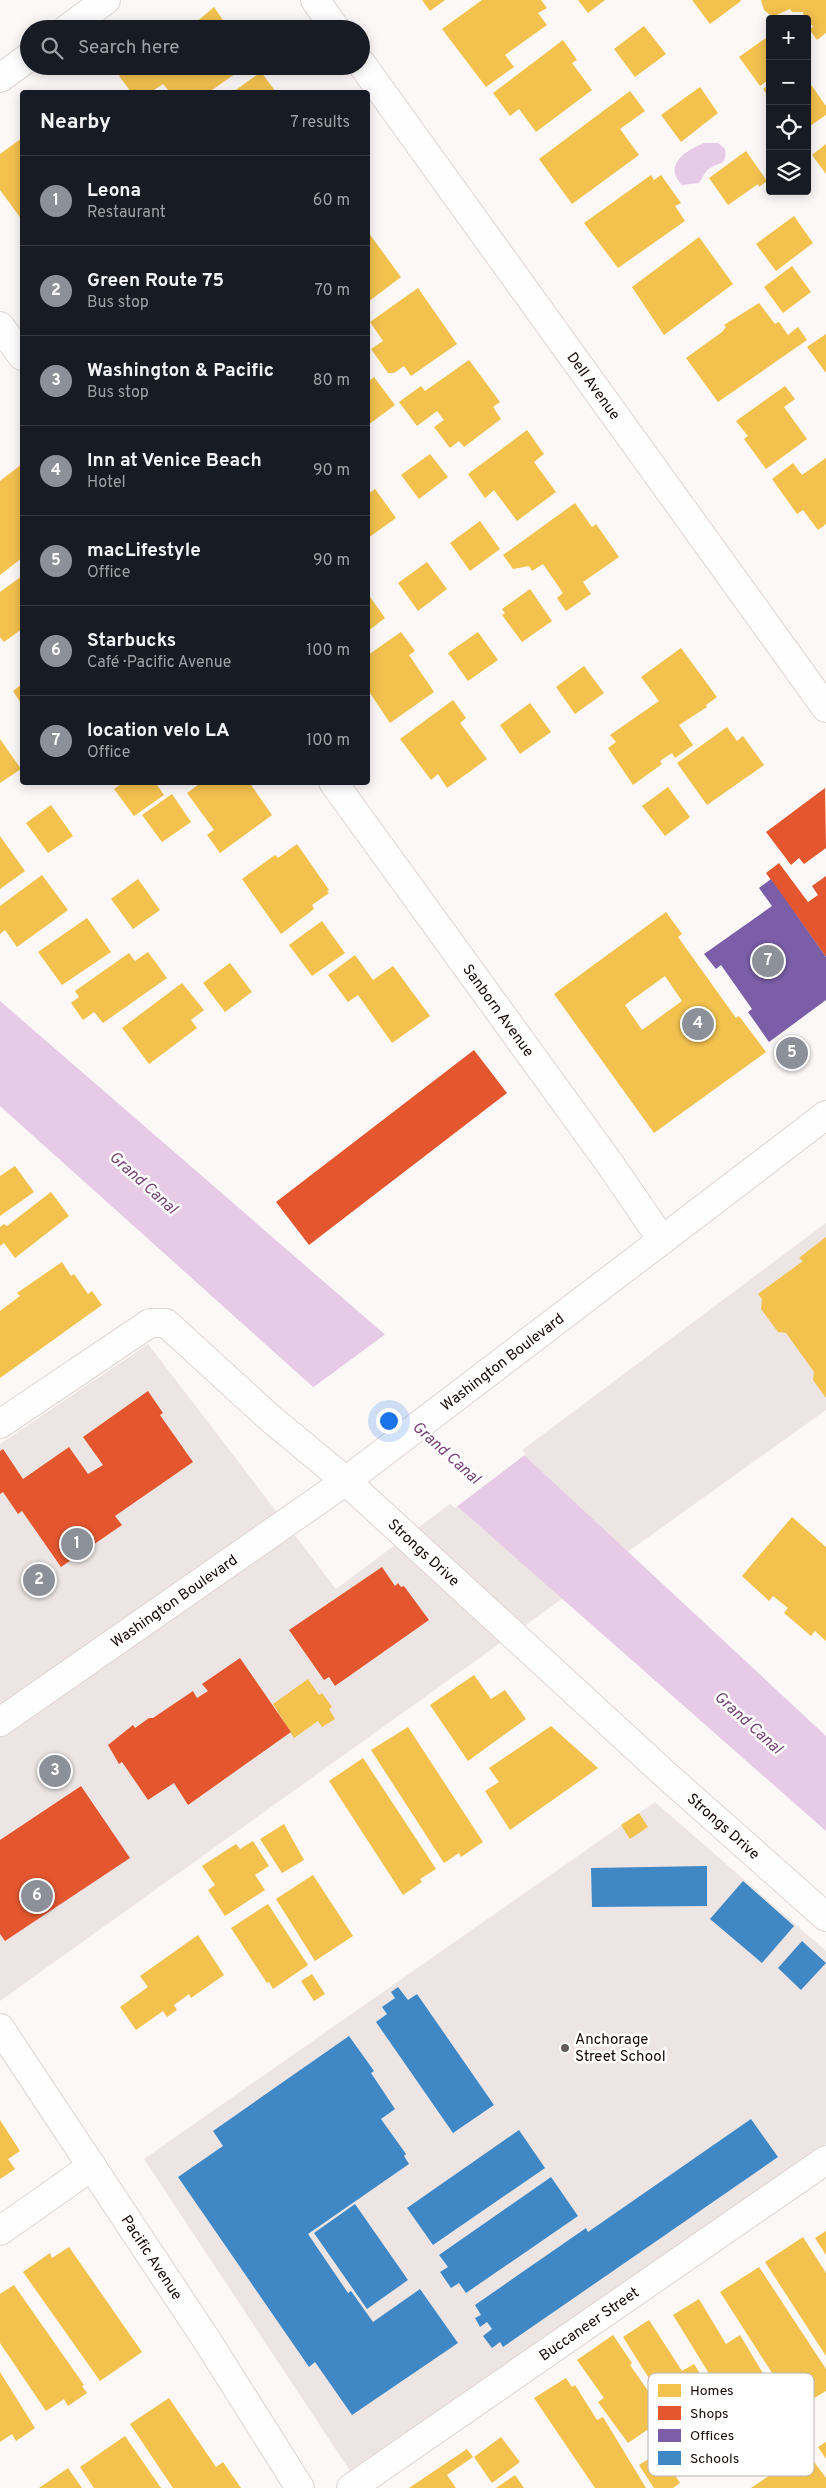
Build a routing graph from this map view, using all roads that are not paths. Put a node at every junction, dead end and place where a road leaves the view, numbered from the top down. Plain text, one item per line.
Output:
1 (106, 0) edge
2 (315, 0) edge
3 (79, 20) edge
4 (329, 20) edge
5 (20, 64) edge
6 (370, 75) edge
7 (0, 78) edge
8 (0, 326) edge
9 (20, 353) edge
10 (826, 708) edge
11 (334, 785) edge
12 (826, 1115) edge
13 (662, 1240) junction
14 (0, 1424) edge
15 (346, 1481) junction
16 (0, 1722) edge
17 (826, 1917) edge
18 (0, 2028) edge
19 (826, 2160) edge
20 (92, 2166) junction
21 (0, 2231) edge
22 (300, 2488) edge
23 (351, 2488) edge

1 - 3 street
2 - 4 street
5 - 7 street
6 - 10 street, Dell Avenue
8 - 9 street
11 - 13 street, Sanborn Avenue
12 - 13 street, Washington Boulevard
13 - 15 street, Washington Boulevard
14 - 15 street, Strongs Drive
15 - 16 street, Washington Boulevard
15 - 17 street, Strongs Drive
18 - 20 street, Pacific Avenue
19 - 23 street, Buccaneer Street
20 - 21 street
20 - 22 street, Pacific Avenue

